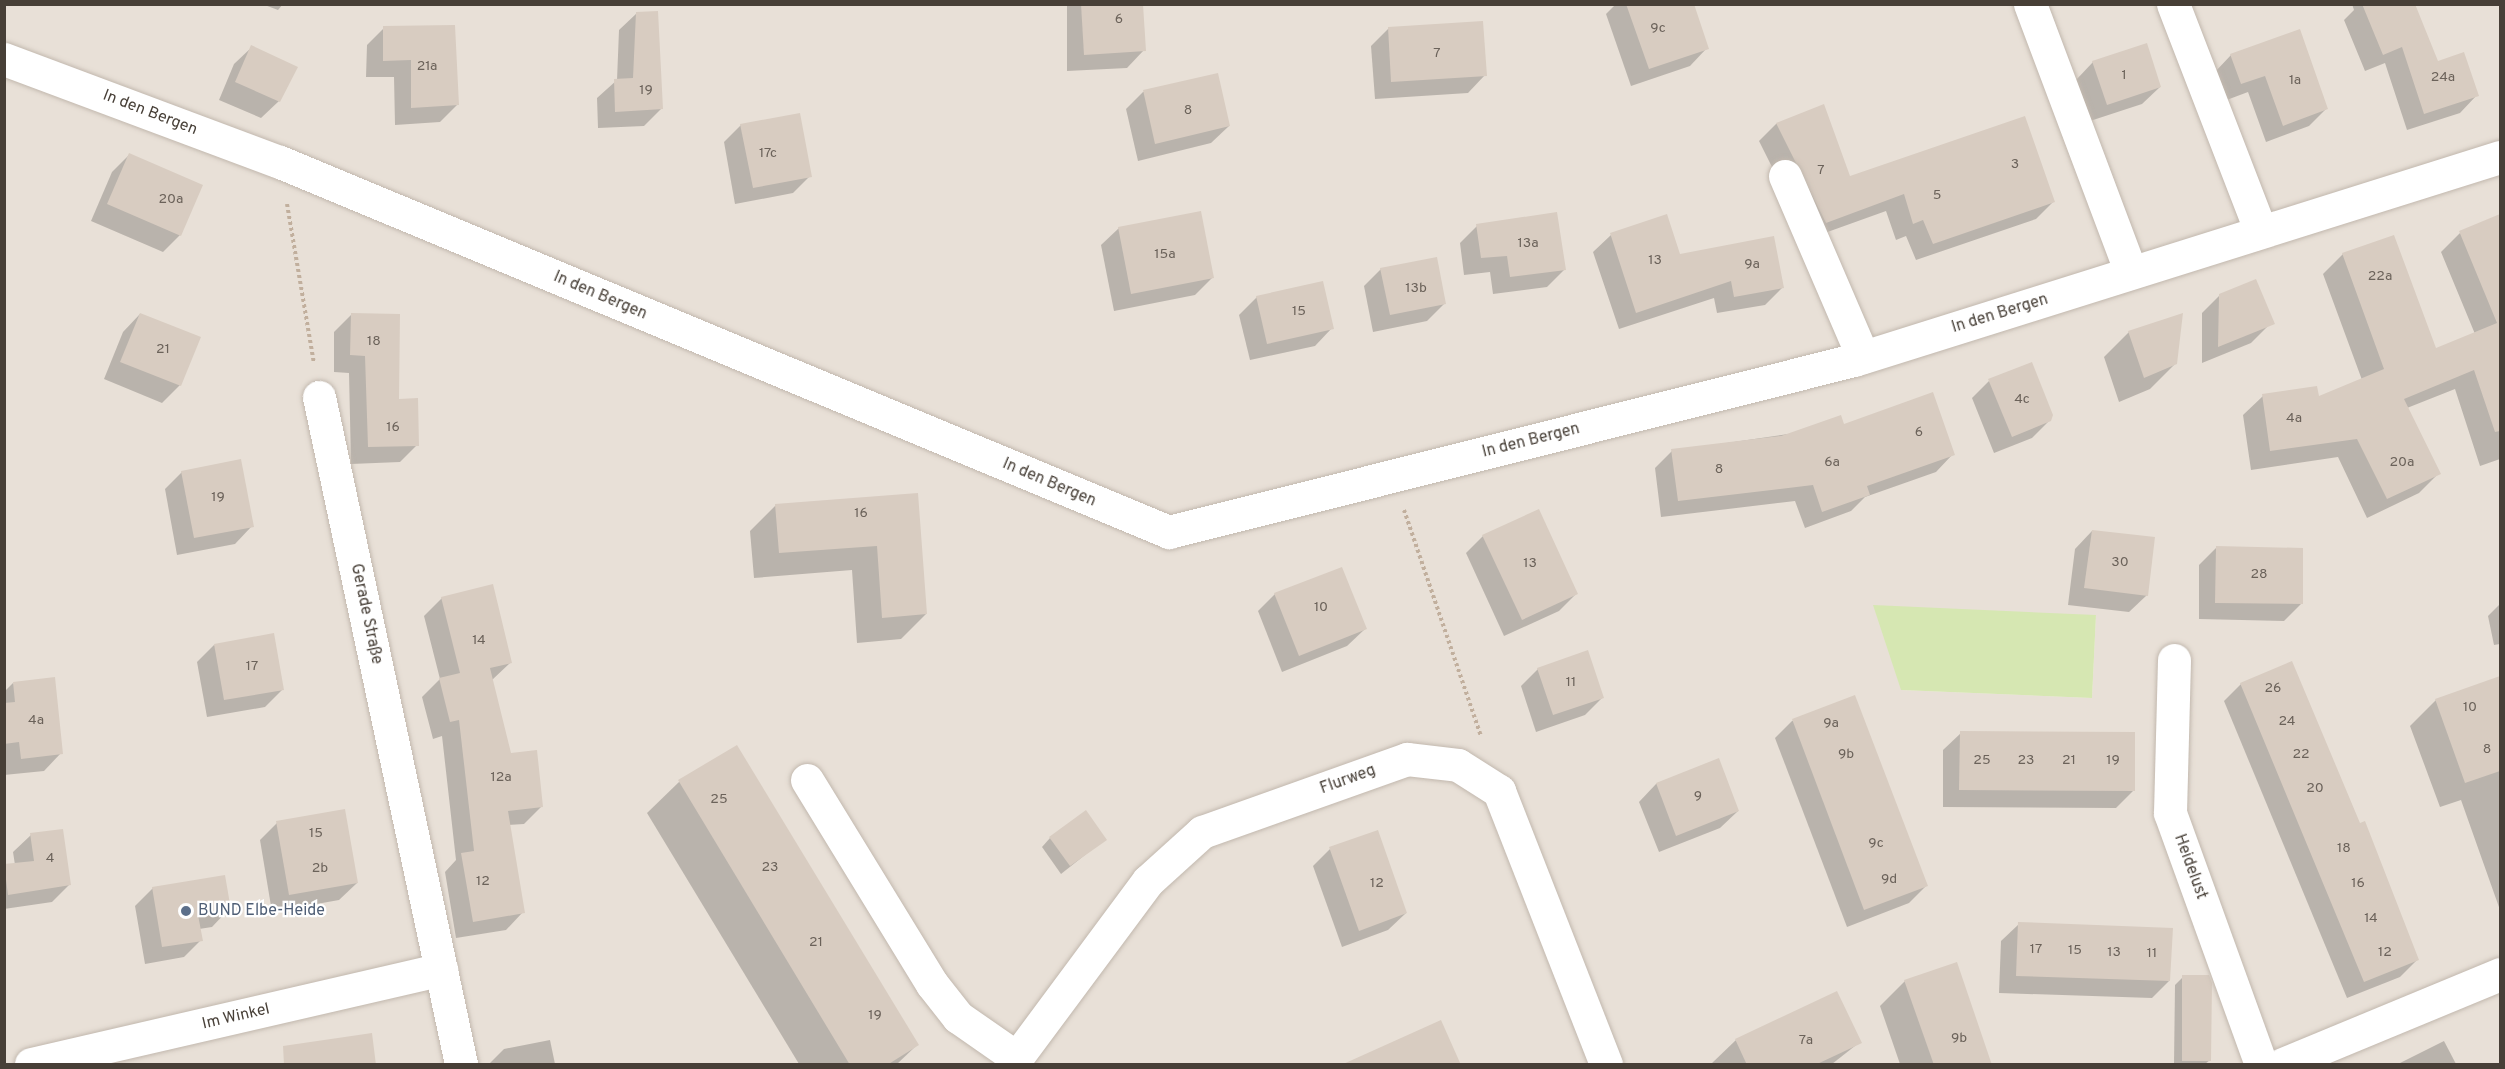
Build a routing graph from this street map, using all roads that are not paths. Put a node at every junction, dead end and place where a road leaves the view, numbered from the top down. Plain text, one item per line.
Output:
1 (2030, 4) edge
2 (2173, 4) edge
3 (4, 58) edge
4 (2500, 157) edge
5 (1785, 176) dead end
6 (2262, 232) junction
7 (2131, 272) junction
8 (1863, 357) junction
9 (319, 397) road end
10 (2174, 660) dead end
11 (807, 780) dead end
12 (441, 969) junction
13 (2500, 974) edge
14 (1015, 1061) edge
15 (31, 1065) edge
16 (461, 1065) edge
17 (1606, 1065) edge
18 (2261, 1065) edge
19 (2283, 1065) edge

1 - 7 street
2 - 6 street
3 - 8 street, In den Bergen
4 - 6 street, In den Bergen
5 - 8 street
6 - 7 street, In den Bergen
7 - 8 street, In den Bergen
9 - 12 street, Gerade Straße
10 - 18 street, Heidelust
11 - 14 street
12 - 15 street, Im Winkel
12 - 16 street, Gerade Straße
13 - 19 street
14 - 17 street, Flurweg

